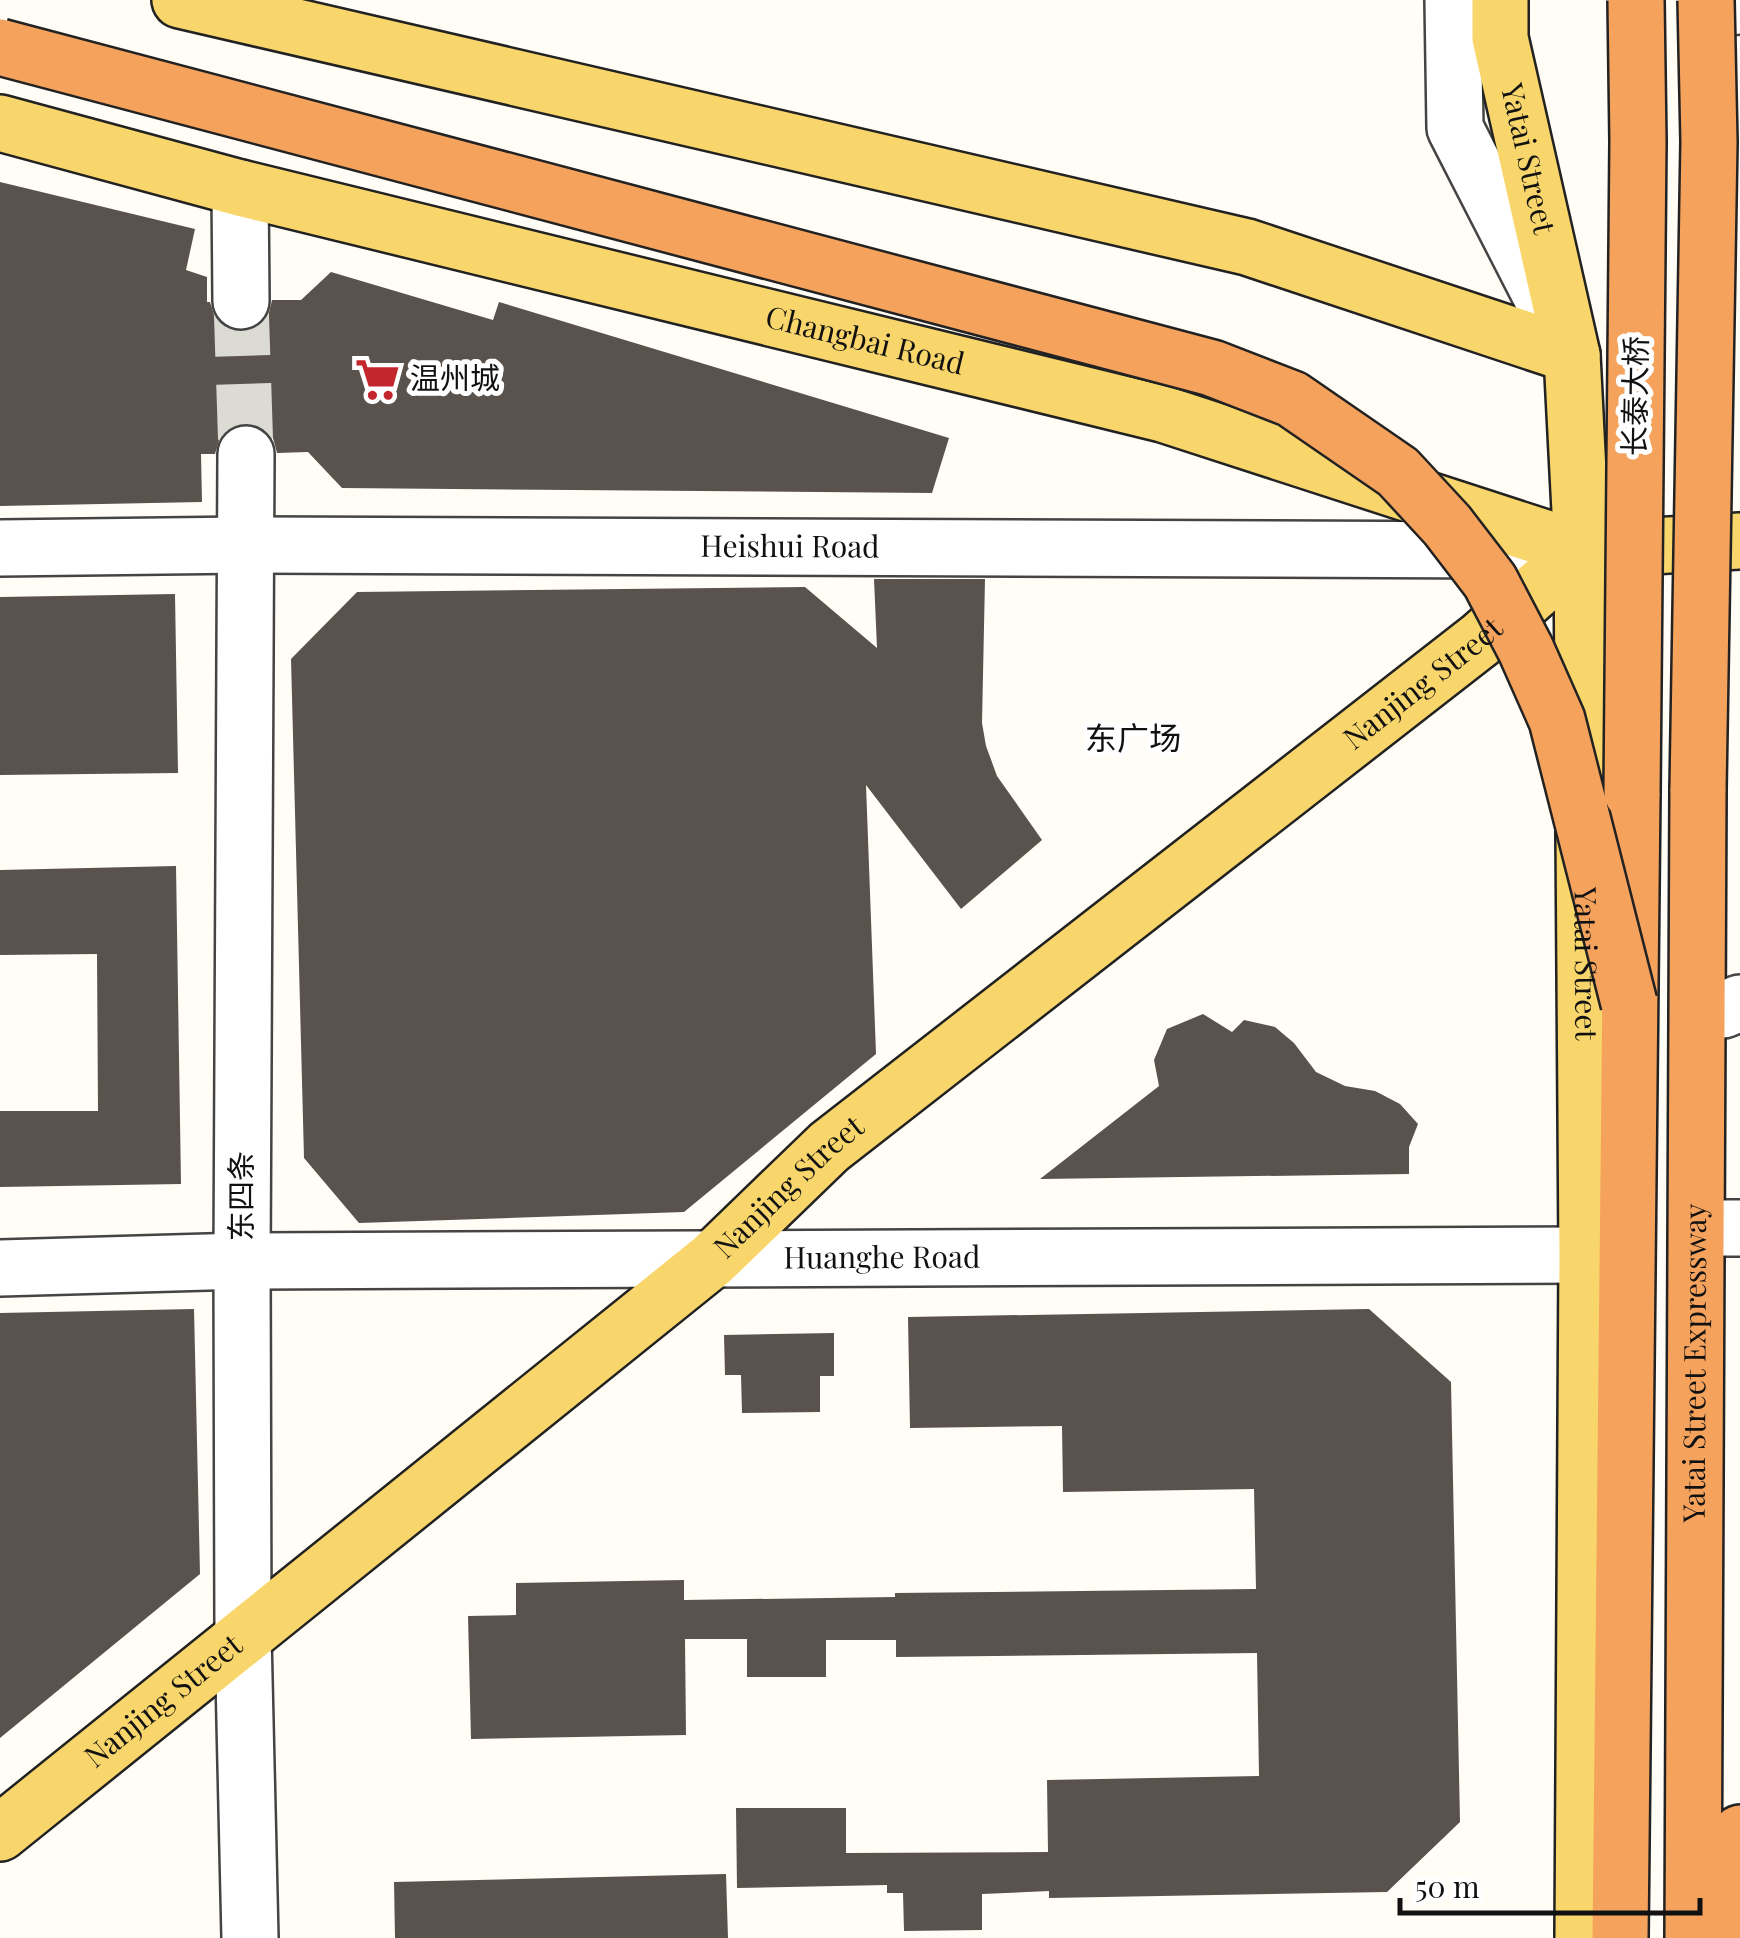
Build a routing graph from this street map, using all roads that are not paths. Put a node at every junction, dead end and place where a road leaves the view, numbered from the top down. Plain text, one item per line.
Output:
1 (180, 0) edge
2 (1453, 0) edge
3 (1500, 0) edge
4 (1636, 0) edge
5 (1719, 3) edge
6 (0, 48) edge
7 (0, 123) edge
8 (240, 188) junction
9 (241, 301) tunnel mouth
10 (1572, 355) junction
11 (246, 454) tunnel mouth
12 (1732, 542) edge
13 (246, 545) junction
14 (0, 548) edge
15 (1582, 550) junction
16 (1629, 1003) junction
17 (1732, 1007) edge
18 (1731, 1228) edge
19 (1587, 1255) junction
20 (712, 1260) junction
21 (242, 1261) junction
22 (0, 1268) edge
23 (243, 1635) junction
24 (0, 1833) edge
25 (1740, 1833) edge
26 (250, 1938) edge
27 (1583, 1938) edge
28 (1620, 1938) edge
29 (1693, 1938) edge
30 (1718, 1938) edge

1 - 10 main road
2 - 10 street
3 - 10 main road, Yatai Street
4 - 16 highway, 长泰大桥, bridge
5 - 12 main road
5 - 29 highway, Yatai Street Expressway, bridge
6 - 16 highway, bridge
7 - 8 main road, Changbai Road
8 - 9 street
8 - 15 main road, Changbai Road
10 - 15 main road, Yatai Street
11 - 13 street, 东四条
12 - 15 main road, Changbai Road
12 - 17 main road
13 - 14 street, Heishui Road
13 - 15 street, Heishui Road
13 - 21 street, 东四条
15 - 19 main road, Yatai Street
15 - 20 main road, Nanjing Street
16 - 28 highway
17 - 18 main road
18 - 30 main road
19 - 20 street, Huanghe Road
19 - 27 main road, Yatai Street
20 - 21 street, Huanghe Road
20 - 23 main road, Nanjing Street
21 - 22 street, Huanghe Road
21 - 23 street, 东四条
23 - 24 main road, Nanjing Street
23 - 26 street, 东四条
25 - 30 highway

